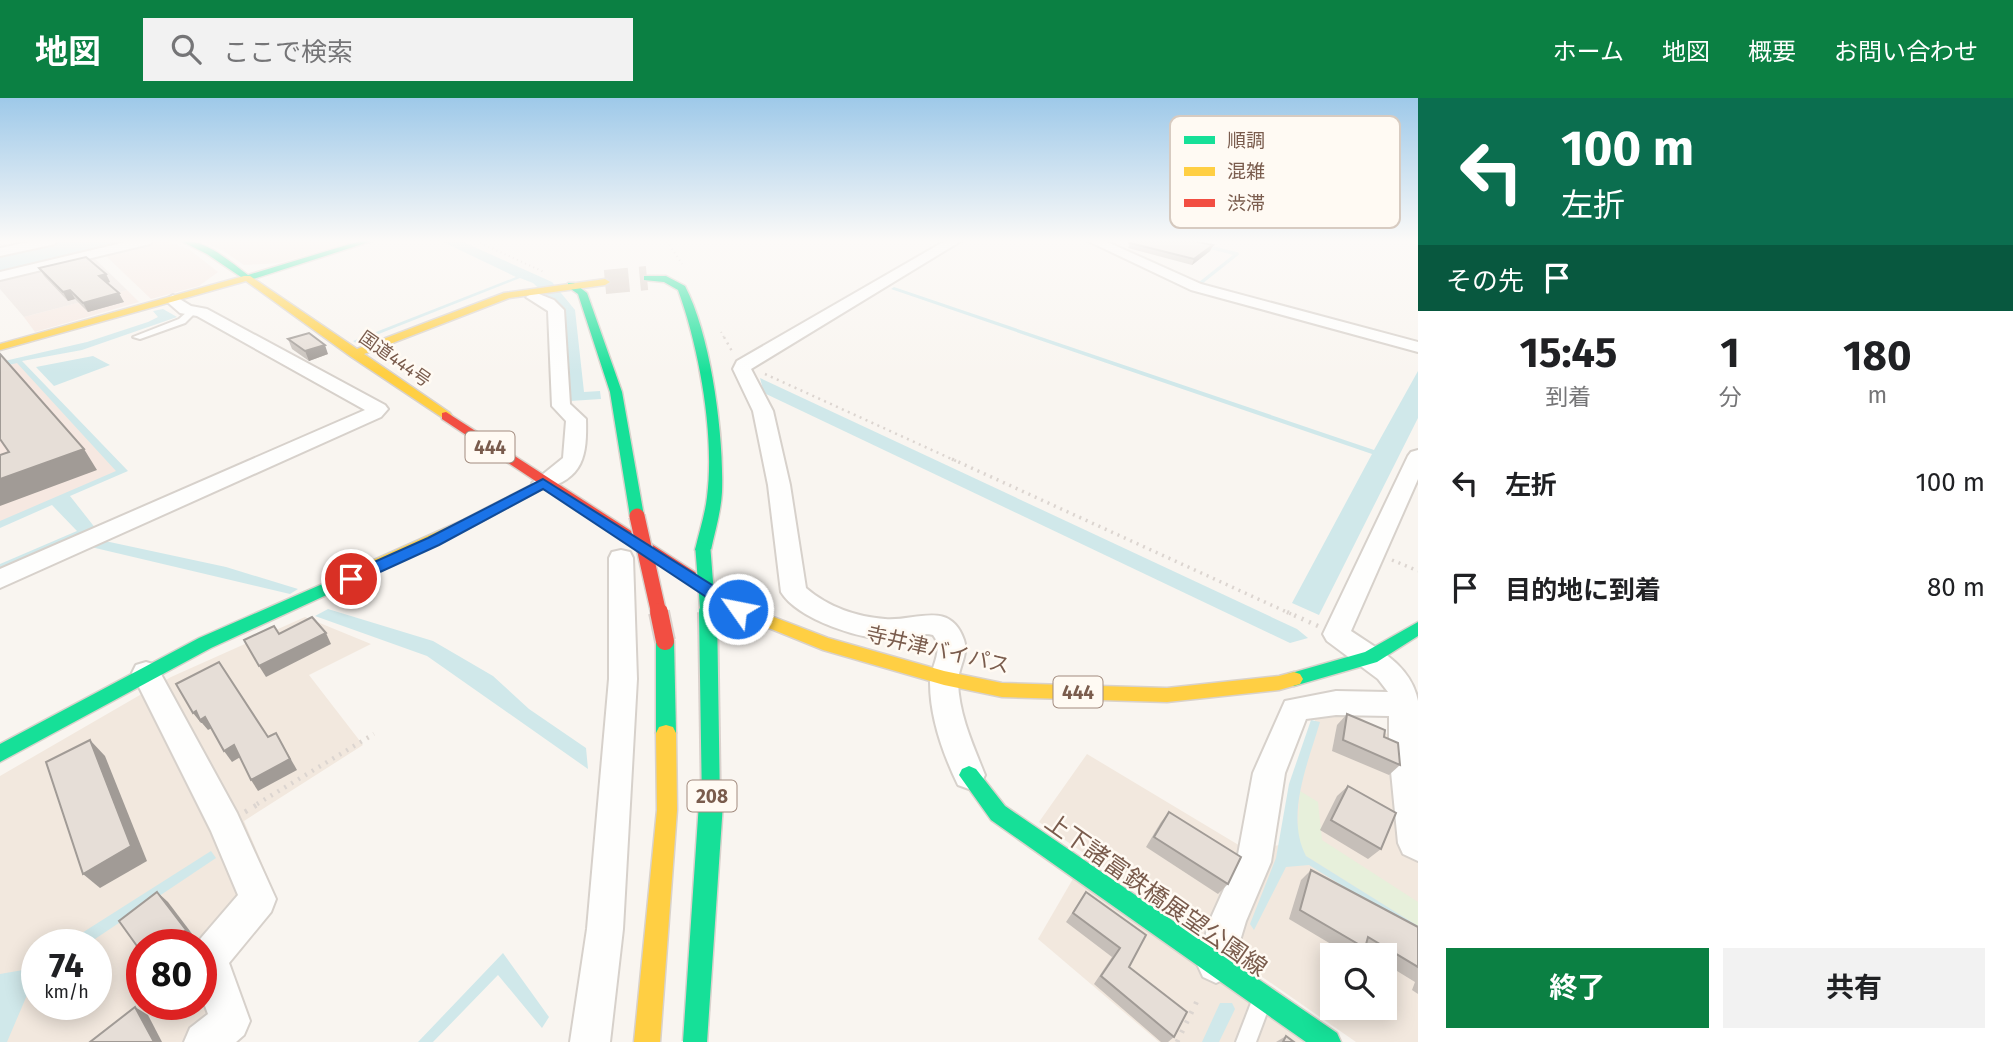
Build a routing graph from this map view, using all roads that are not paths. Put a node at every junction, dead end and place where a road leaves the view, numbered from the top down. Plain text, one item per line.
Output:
1 (223, 285) edge
2 (257, 285) edge
3 (571, 285) joint
4 (679, 285) edge
5 (879, 285) edge
6 (1194, 285) edge
7 (534, 297) dead end
8 (173, 300) junction
9 (191, 313) junction
10 (137, 337) dead end
11 (0, 347) edge
12 (1418, 347) edge
13 (354, 354) junction
14 (1418, 456) edge
15 (543, 483) junction
16 (621, 558) dead end
17 (0, 579) edge
18 (738, 609) joint
19 (1418, 628) edge
20 (1371, 657) junction
21 (146, 673) junction
22 (944, 678) junction
23 (1404, 704) junction
24 (0, 754) edge
25 (969, 775) joint
26 (1418, 845) edge
27 (1216, 964) junction
28 (1262, 996) junction
29 (204, 1042) edge
30 (590, 1042) edge
31 (647, 1042) edge
32 (695, 1042) edge
33 (1246, 1042) edge
34 (1328, 1042) edge

1 - 8 main road
2 - 13 main road, 国道444号 / 444
3 - 13 main road
3 - 31 main road, 208, bridge
4 - 32 main road, 208, bridge
5 - 22 street
6 - 12 street
7 - 15 street
8 - 9 street
8 - 11 main road
9 - 10 lane
9 - 17 street
13 - 15 main road, 国道444号 / 444
14 - 20 street
15 - 18 main road, 国道444号 / 444
15 - 21 main road
16 - 30 street
18 - 22 main road, 寺井津バイパス / 444
19 - 20 main road, 寺井津バイパス / 444
20 - 22 main road, 寺井津バイパス / 444
20 - 23 street
21 - 24 main road
21 - 29 street
22 - 25 street
23 - 26 street
23 - 27 street
25 - 27 main road, 上下諸富鉄橋展望公園線
27 - 28 main road, 上下諸富鉄橋展望公園線
28 - 33 lane
28 - 34 main road, 上下諸富鉄橋展望公園線

